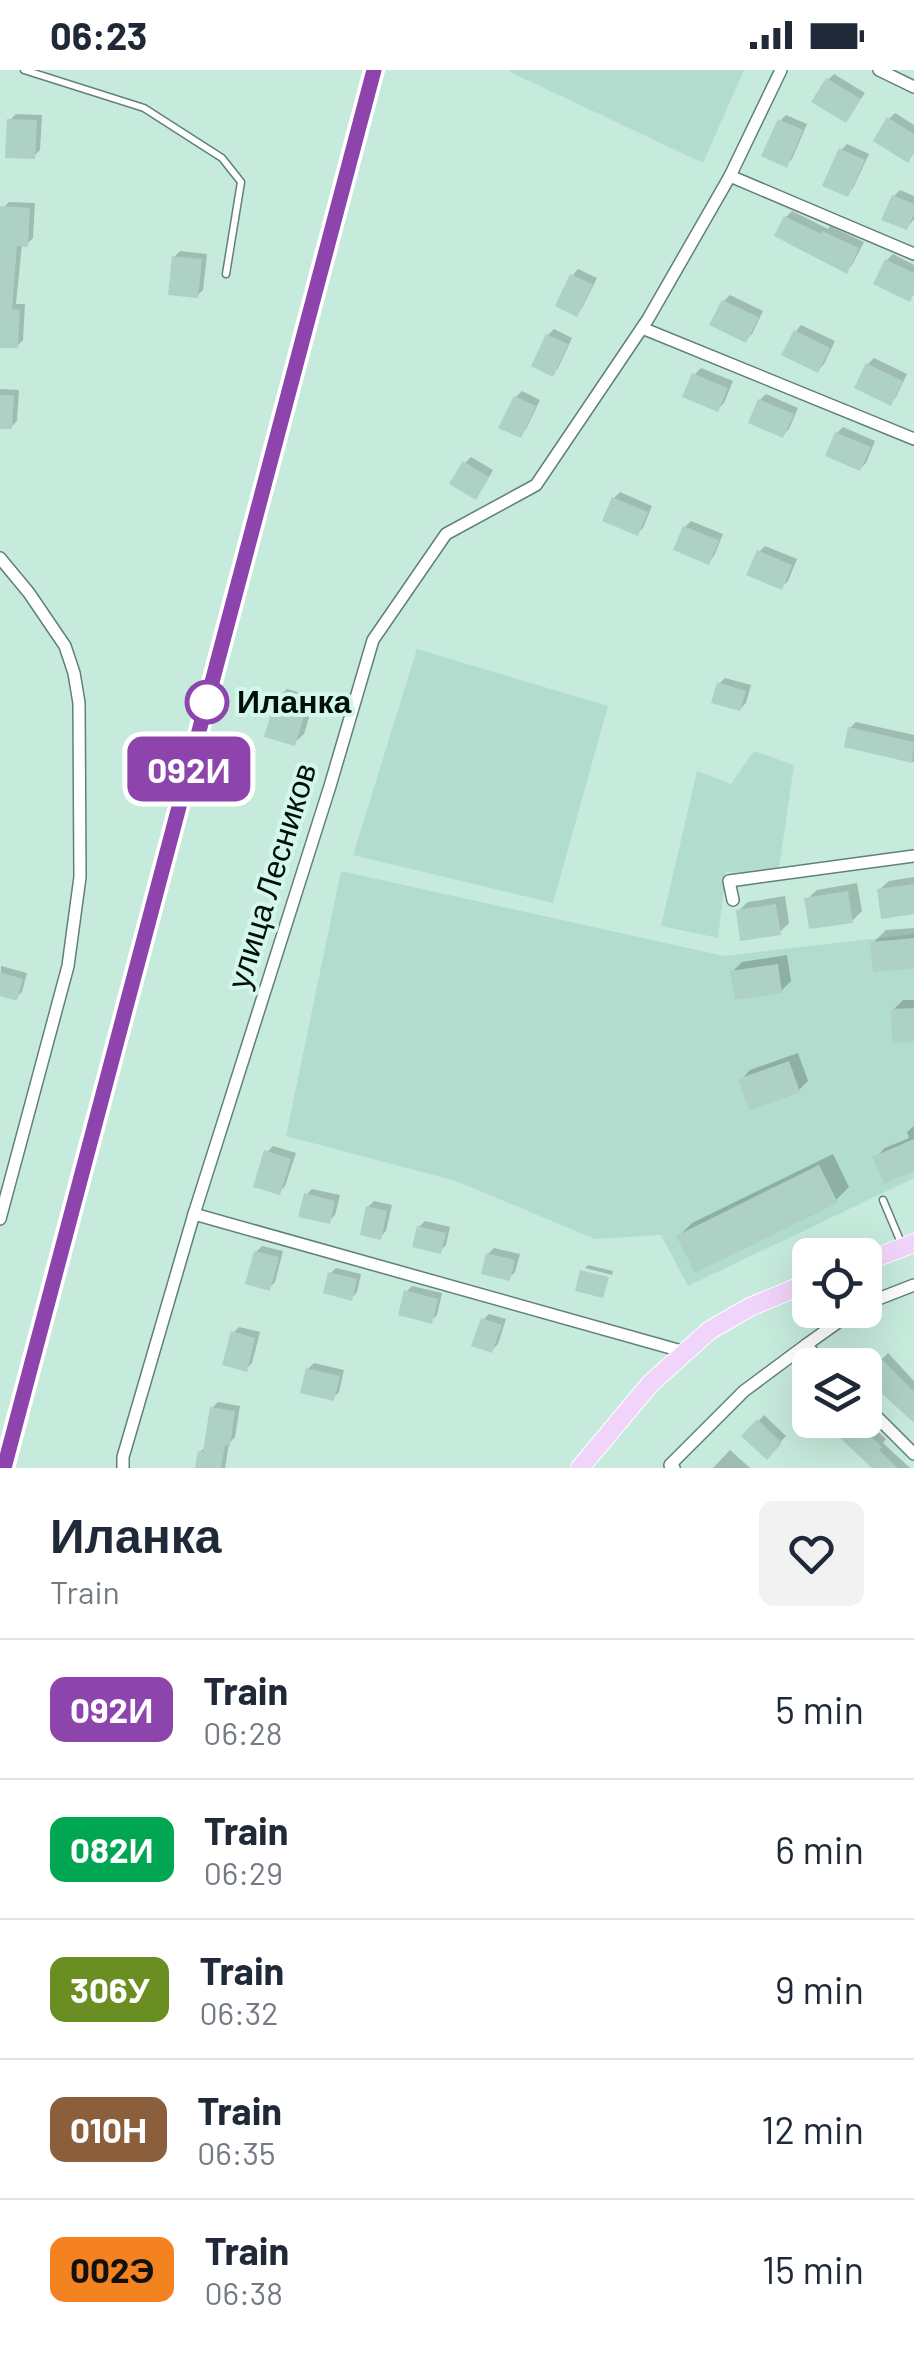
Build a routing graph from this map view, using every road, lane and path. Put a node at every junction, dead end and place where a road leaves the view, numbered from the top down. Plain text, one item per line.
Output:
1 (24, 70) edge
2 (781, 70) edge
3 (880, 70) edge
4 (914, 87) edge
5 (730, 176) junction
6 (914, 254) edge
7 (226, 274) dead end
8 (642, 328) junction
9 (914, 440) edge
10 (0, 558) edge
11 (914, 856) edge
12 (733, 900) dead end
13 (884, 1200) dead end
14 (194, 1214) junction
15 (0, 1219) edge
16 (908, 1246) edge
17 (882, 1256) edge
18 (914, 1285) edge
19 (792, 1290) edge
20 (882, 1297) edge
21 (830, 1328) edge
22 (806, 1345) junction
23 (809, 1348) edge
24 (685, 1352) junction
25 (882, 1422) edge
26 (914, 1454) edge
27 (123, 1468) edge
28 (580, 1468) edge
29 (674, 1468) edge

1 - 7 lane
2 - 5 street, улица Лесников
3 - 4 street
5 - 6 street
5 - 8 street, улица Лесников
8 - 9 street
8 - 14 street, улица Лесников
10 - 15 street
11 - 12 street
13 - 16 lane
14 - 24 street
14 - 27 street, улица Лесников
16 - 17 main road
18 - 20 street
19 - 24 main road
21 - 22 street
22 - 23 street
22 - 29 street
24 - 28 main road
25 - 26 street

